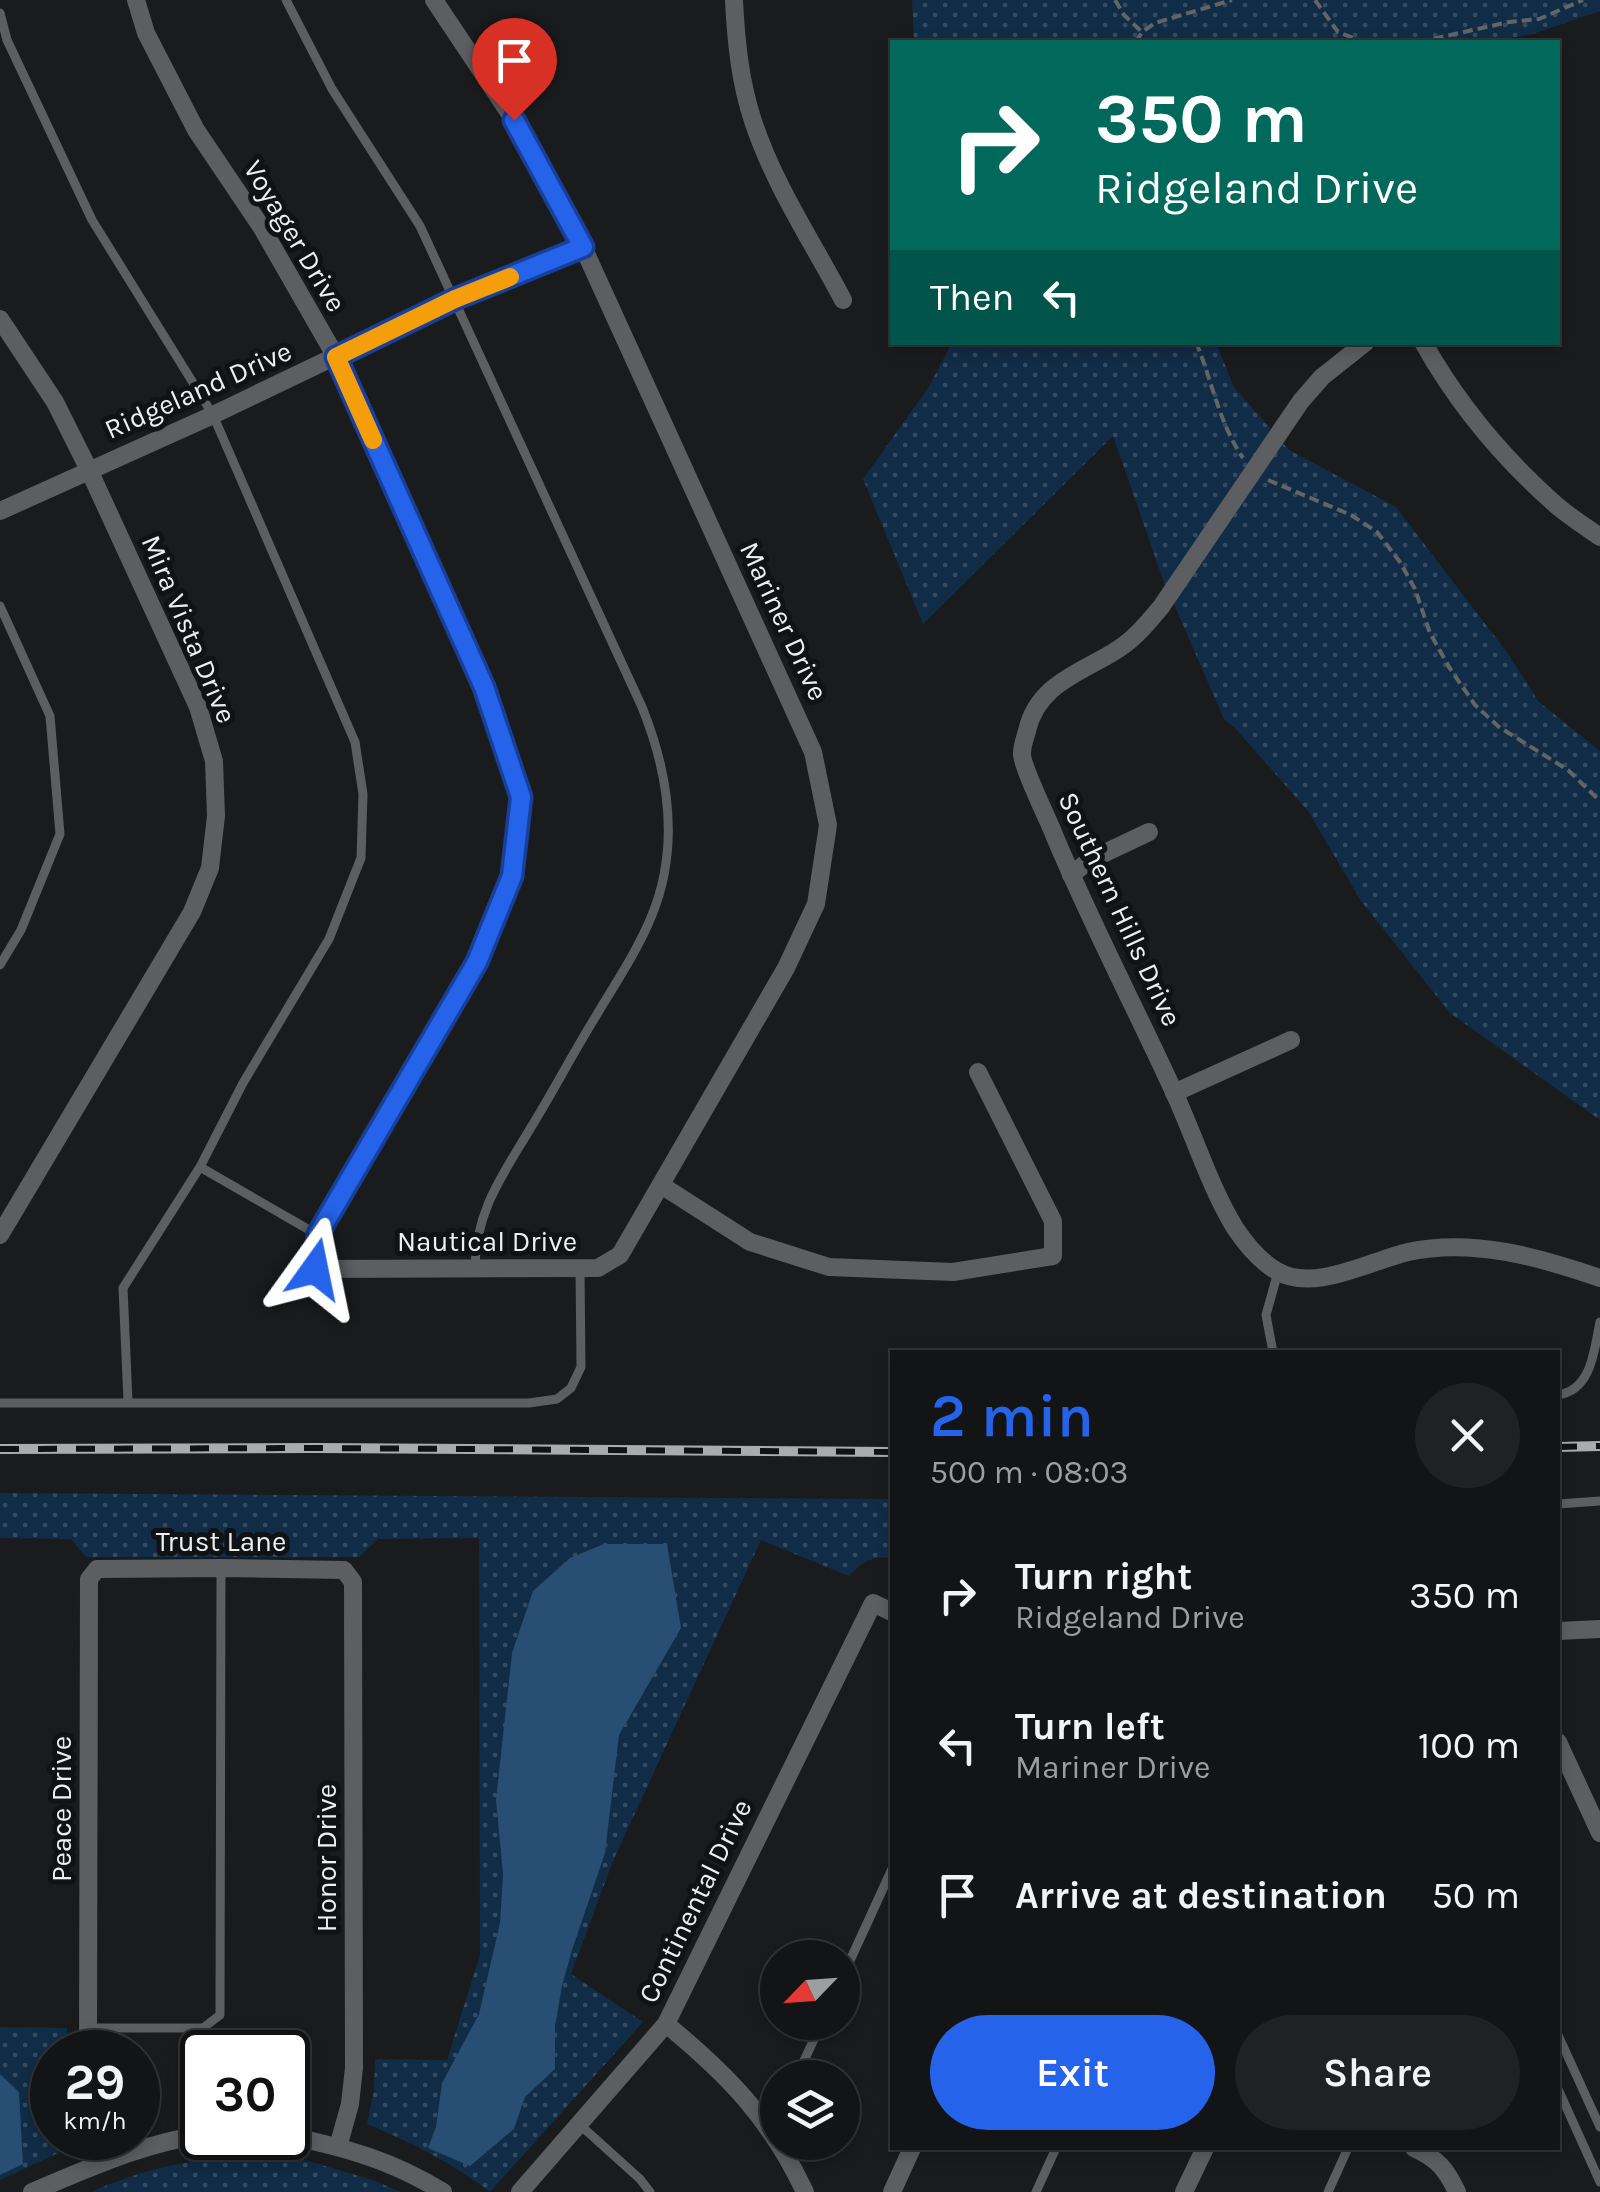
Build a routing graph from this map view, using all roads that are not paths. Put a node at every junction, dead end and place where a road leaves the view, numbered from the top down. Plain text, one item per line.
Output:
1 (136, 0) edge
2 (286, 0) edge
3 (434, 0) edge
4 (734, 0) edge
5 (0, 13) edge
6 (583, 247) junction
7 (455, 299) junction
8 (843, 300) dead end
9 (0, 319) edge
10 (1362, 345) edge
11 (1425, 345) edge
12 (336, 357) junction
13 (213, 415) junction
14 (89, 470) junction
15 (0, 512) edge
16 (1600, 538) edge
17 (0, 606) edge
18 (1149, 832) dead end
19 (1071, 875) junction
20 (0, 966) edge
21 (1291, 1040) dead end
22 (978, 1072) dead end
23 (1174, 1093) junction
24 (200, 1166) junction
25 (661, 1184) junction
26 (0, 1234) edge
27 (318, 1234) junction
28 (589, 1268) junction
29 (315, 1269) joint
30 (475, 1269) junction
31 (1278, 1272) junction
32 (1600, 1278) edge
33 (1600, 1322) edge
34 (1273, 1350) edge
35 (1560, 1395) edge
36 (128, 1402) junction
37 (0, 1403) edge
38 (1600, 1502) edge
39 (1560, 1504) edge
40 (221, 1568) junction
41 (98, 1569) joint
42 (344, 1570) joint
43 (890, 1611) edge
44 (1600, 1630) edge
45 (1560, 1632) edge
46 (1560, 1746) edge
47 (1600, 1833) edge
48 (890, 1874) edge
49 (860, 1940) edge
50 (666, 2024) junction
51 (88, 2028) joint
52 (1560, 2039) edge
53 (1560, 2093) edge
54 (760, 2105) edge
55 (756, 2108) junction
56 (579, 2124) junction
57 (1600, 2127) edge
58 (310, 2141) edge
59 (338, 2147) junction
60 (911, 2150) edge
61 (1055, 2150) edge
62 (1204, 2150) edge
63 (1347, 2150) edge
64 (1418, 2150) edge
65 (111, 2160) edge
66 (1600, 2182) edge
67 (32, 2192) edge
68 (443, 2192) edge
69 (520, 2192) edge
70 (650, 2192) edge
71 (805, 2192) edge
72 (892, 2192) edge
73 (1036, 2192) edge
74 (1184, 2192) edge
75 (1328, 2192) edge
76 (1457, 2192) edge

1 - 12 street, Voyager Drive
2 - 7 lane
3 - 6 street, Mariner Drive
4 - 8 street
5 - 13 lane
6 - 7 street, Ridgeland Drive
6 - 25 street, Mariner Drive
7 - 12 street, Ridgeland Drive
7 - 30 lane
9 - 14 street, Mira Vista Drive
10 - 19 street, Southern Hills Drive
11 - 16 street
12 - 13 street, Ridgeland Drive
12 - 27 street, Voyager Drive
13 - 14 street, Ridgeland Drive
13 - 24 lane
14 - 15 street, Ridgeland Drive
14 - 26 street, Mira Vista Drive
17 - 20 lane
18 - 19 street
19 - 23 street, Southern Hills Drive
21 - 23 street
22 - 25 street
23 - 31 street, Southern Hills Drive
24 - 27 lane
24 - 36 lane
25 - 28 street, Mariner Drive
27 - 29 street, Voyager Drive
28 - 30 street, Nautical Drive
28 - 36 lane
29 - 30 street, Nautical Drive
31 - 32 street
31 - 34 lane
33 - 35 lane
36 - 37 lane
38 - 39 lane
40 - 41 street, Trust Lane
40 - 42 street, Trust Lane
40 - 51 lane
41 - 51 street, Peace Drive
42 - 59 street, Honor Drive
43 - 50 street, Continental Drive
44 - 45 street
46 - 47 street
48 - 49 lane
50 - 55 street
50 - 56 street, Continental Drive
52 - 57 lane
53 - 66 lane
54 - 55 lane
55 - 71 street
56 - 69 street, Continental Drive
56 - 70 lane
58 - 59 street
59 - 68 street
60 - 72 street
61 - 73 lane
62 - 74 street
63 - 75 lane
64 - 76 street
65 - 67 street

